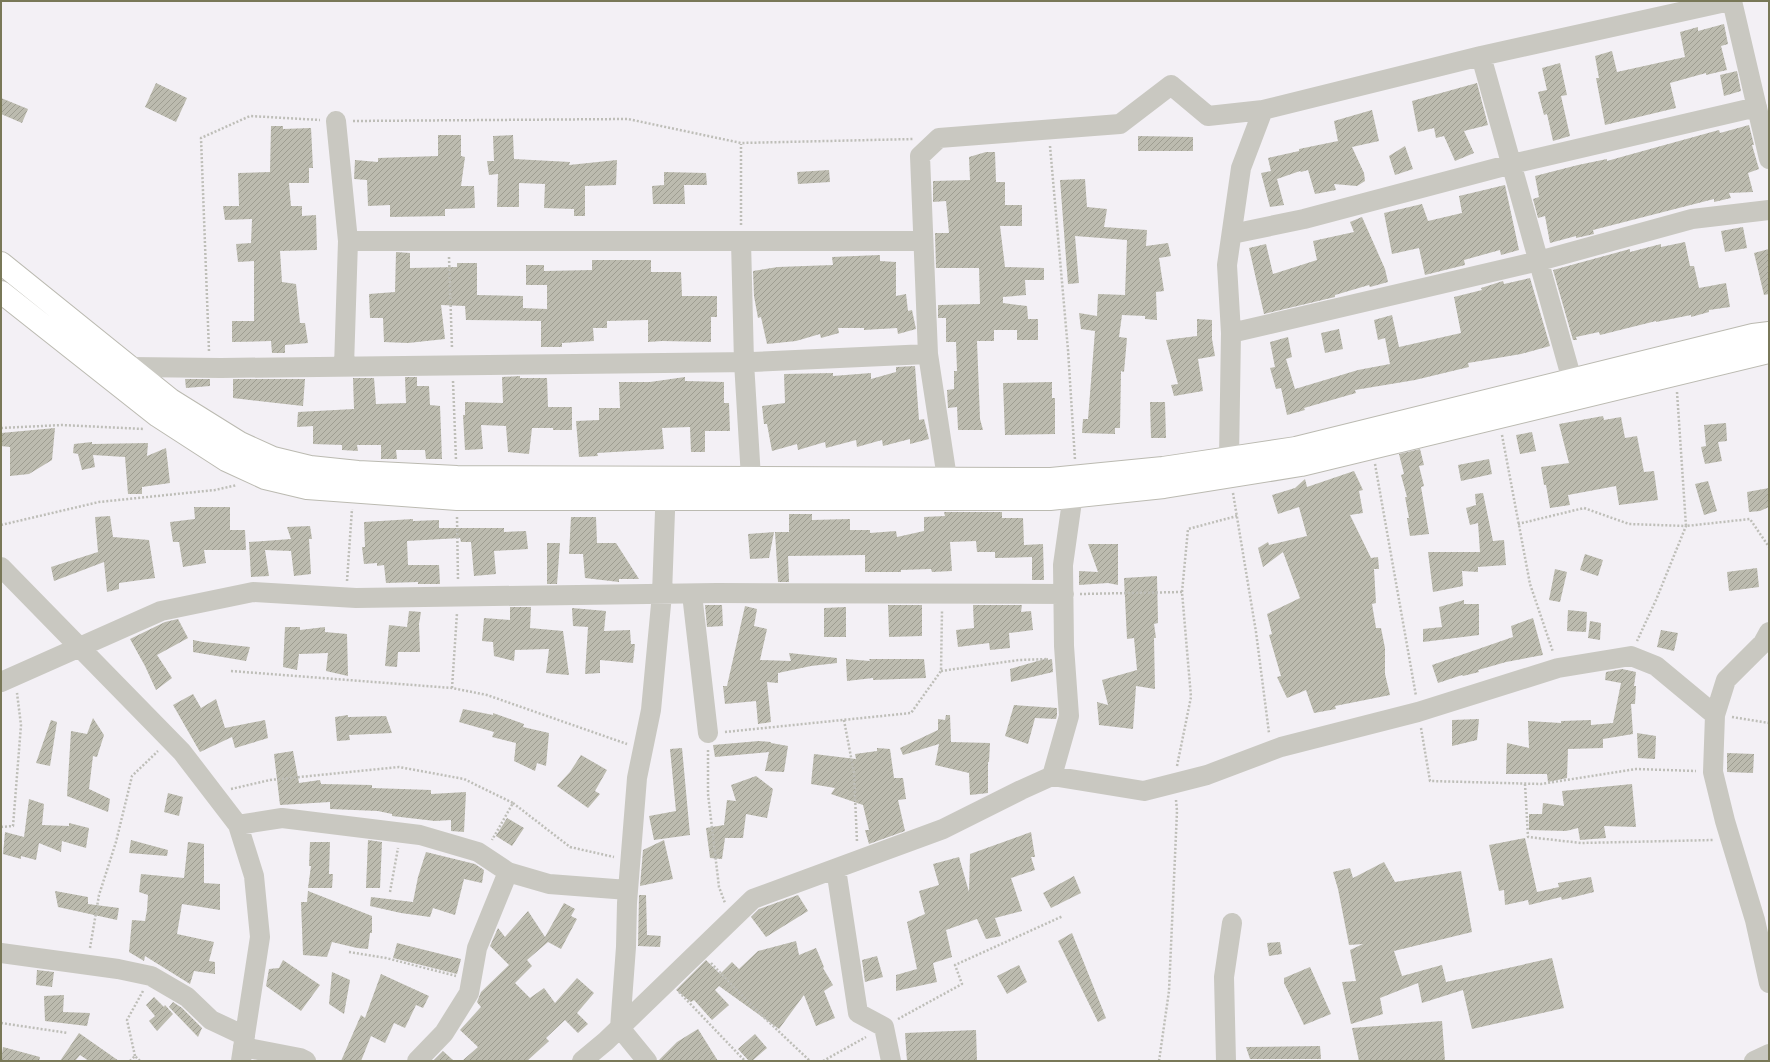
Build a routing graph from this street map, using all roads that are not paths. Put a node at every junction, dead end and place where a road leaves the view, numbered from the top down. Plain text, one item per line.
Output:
1 (1731, 1) edge
2 (1481, 56) junction
3 (1757, 107) junction
4 (1263, 110) junction
5 (336, 121) road end
6 (1769, 159) edge
7 (1512, 164) junction
8 (1769, 210) edge
9 (1232, 234) junction
10 (348, 241) junction
11 (741, 241) junction
12 (923, 241) junction
13 (1539, 261) junction
14 (1, 263) edge
15 (1, 292) edge
16 (1231, 333) junction
17 (1769, 333) edge
18 (1769, 352) edge
19 (928, 354) junction
20 (744, 362) junction
21 (344, 366) junction
22 (130, 367) junction
23 (1572, 380) junction
24 (117, 384) junction
25 (1230, 467) junction
26 (1075, 486) junction
27 (666, 488) junction
28 (751, 488) junction
29 (946, 489) junction
30 (1, 567) edge
31 (662, 594) junction
32 (692, 594) junction
33 (1064, 594) junction
34 (1769, 632) edge
35 (80, 647) junction
36 (8, 679) edge
37 (1715, 715) junction
38 (708, 733) road end
39 (1052, 776) junction
40 (238, 825) junction
41 (836, 869) junction
42 (508, 872) junction
43 (628, 890) junction
44 (1232, 923) dead end
45 (1, 953) edge
46 (1769, 983) edge
47 (620, 1028) junction
48 (243, 1048) edge
49 (1769, 1054) edge
50 (306, 1061) edge
51 (417, 1061) edge
52 (582, 1061) edge
53 (647, 1061) edge
54 (892, 1061) edge
55 (1226, 1061) edge
56 (1754, 1061) edge

1 - 2 street
1 - 3 street
2 - 4 street
2 - 7 street
3 - 6 street
3 - 7 street
4 - 9 street
4 - 12 street
5 - 10 street
7 - 9 street
7 - 13 street
8 - 13 street
9 - 16 street
10 - 11 street
10 - 21 street
11 - 12 street
11 - 20 street
12 - 19 street
13 - 16 street
13 - 23 street
14 - 22 main road
15 - 24 main road
16 - 25 street
17 - 23 main road
18 - 25 main road
19 - 20 street
19 - 29 street
20 - 21 street
20 - 28 street
21 - 22 street
22 - 24 street
22 - 27 main road
23 - 25 main road
24 - 27 main road
25 - 26 main road
26 - 29 main road
26 - 33 street
27 - 28 main road
27 - 31 street
28 - 29 main road
30 - 35 street
31 - 32 street
31 - 35 street
31 - 43 street
32 - 33 street
32 - 38 street
33 - 39 street
34 - 37 street
35 - 36 street
35 - 40 street
37 - 39 street
37 - 46 street
39 - 41 street
40 - 42 street
40 - 48 street
41 - 47 street
41 - 54 street
42 - 43 street
42 - 51 street
43 - 47 street
44 - 55 street
45 - 48 street
47 - 52 street
47 - 53 street
48 - 50 street
49 - 56 street

